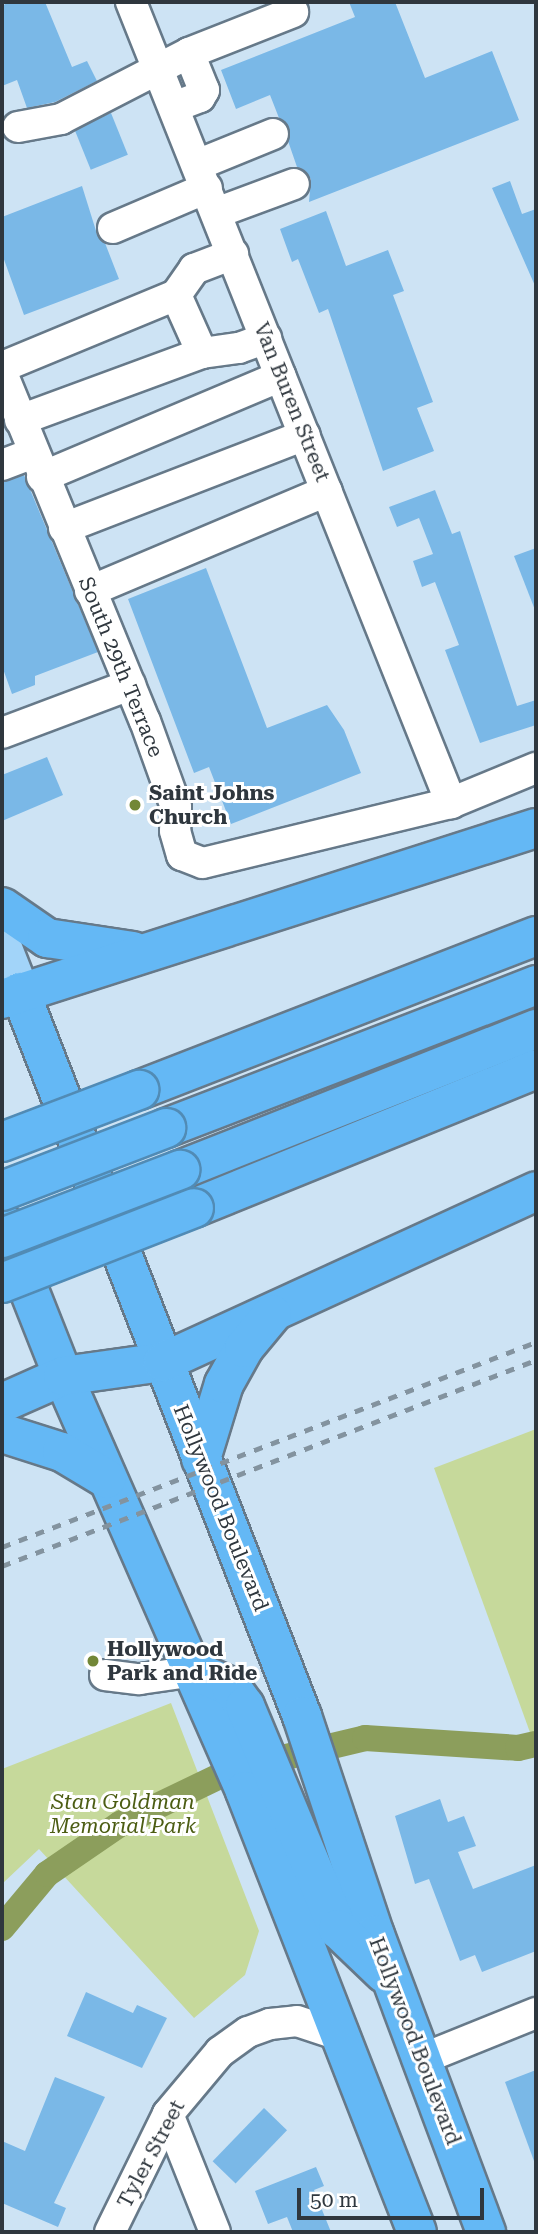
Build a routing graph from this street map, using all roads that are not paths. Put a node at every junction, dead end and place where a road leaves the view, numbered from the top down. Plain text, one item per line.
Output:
1 (131, 2) edge
2 (293, 12) dead end
3 (189, 53) junction
4 (158, 70) junction
5 (174, 107) junction
6 (18, 127) dead end
7 (273, 134) dead end
8 (293, 184) dead end
9 (207, 189) junction
10 (113, 228) dead end
11 (233, 254) junction
12 (176, 295) junction
13 (266, 338) junction
14 (202, 353) junction
15 (2, 367) edge
16 (2, 373) edge
17 (281, 376) junction
18 (305, 435) junction
19 (24, 445) edge
20 (2, 465) edge
21 (327, 491) junction
22 (64, 528) junction
23 (90, 591) junction
24 (130, 685) junction
25 (2, 733) edge
26 (536, 768) edge
27 (451, 803) junction
28 (536, 828) edge
29 (2, 908) edge
30 (536, 936) edge
31 (2, 946) edge
32 (145, 952) junction
33 (536, 985) edge
34 (11, 995) edge
35 (536, 1029) edge
36 (536, 1069) edge
37 (2, 1142) edge
38 (2, 1191) edge
39 (536, 1191) edge
40 (2, 1222) edge
41 (2, 1238) edge
42 (2, 1283) edge
43 (278, 1307) junction
44 (163, 1362) junction
45 (62, 1376) junction
46 (2, 1403) edge
47 (2, 1433) edge
48 (201, 1459) junction
49 (107, 1479) junction
50 (195, 1671) junction
51 (105, 1675) dead end
52 (253, 1768) junction
53 (393, 1982) junction
54 (536, 2013) edge
55 (342, 2036) junction
56 (422, 2059) junction
57 (168, 2114) junction
58 (110, 2232) edge
59 (215, 2232) edge
60 (417, 2232) edge
61 (486, 2232) edge

1 - 4 street, Van Buren Street
2 - 3 street
3 - 4 street
3 - 5 street
4 - 5 street, Van Buren Street
4 - 6 street
5 - 9 street, Van Buren Street
7 - 9 street
8 - 9 street
9 - 10 street
9 - 11 street, Van Buren Street
11 - 12 street
11 - 13 street, Van Buren Street
12 - 14 street
12 - 15 street
13 - 14 street
13 - 17 street, Van Buren Street
14 - 19 street
16 - 19 street, South 29th Terrace
17 - 18 street, Van Buren Street
17 - 19 street
18 - 21 street, Van Buren Street
18 - 22 street
19 - 20 street
19 - 22 street, South 29th Terrace
21 - 23 street
21 - 27 street, Van Buren Street
22 - 23 street, South 29th Terrace
23 - 24 street, South 29th Terrace
24 - 25 street
24 - 27 street, South 29th Terrace
26 - 27 street, South 29th Terrace
28 - 32 highway
29 - 32 highway
30 - 37 highway, bridge
31 - 34 main road, Hollywood Boulevard
32 - 34 highway
33 - 38 highway, bridge
34 - 44 highway, Hollywood Boulevard
35 - 41 highway, bridge
36 - 42 highway, bridge
39 - 43 highway
40 - 45 highway
43 - 44 highway
43 - 48 highway
44 - 45 highway
44 - 48 highway, Hollywood Boulevard
45 - 46 highway
45 - 49 highway
47 - 49 highway
48 - 53 highway, Hollywood Boulevard
49 - 50 highway
50 - 51 street
50 - 52 highway
52 - 53 highway
52 - 55 highway
53 - 56 highway, Hollywood Boulevard
54 - 56 street
55 - 57 street, Tyler Street
55 - 60 highway
56 - 61 highway, Hollywood Boulevard
57 - 58 street, Tyler Street
57 - 59 street

